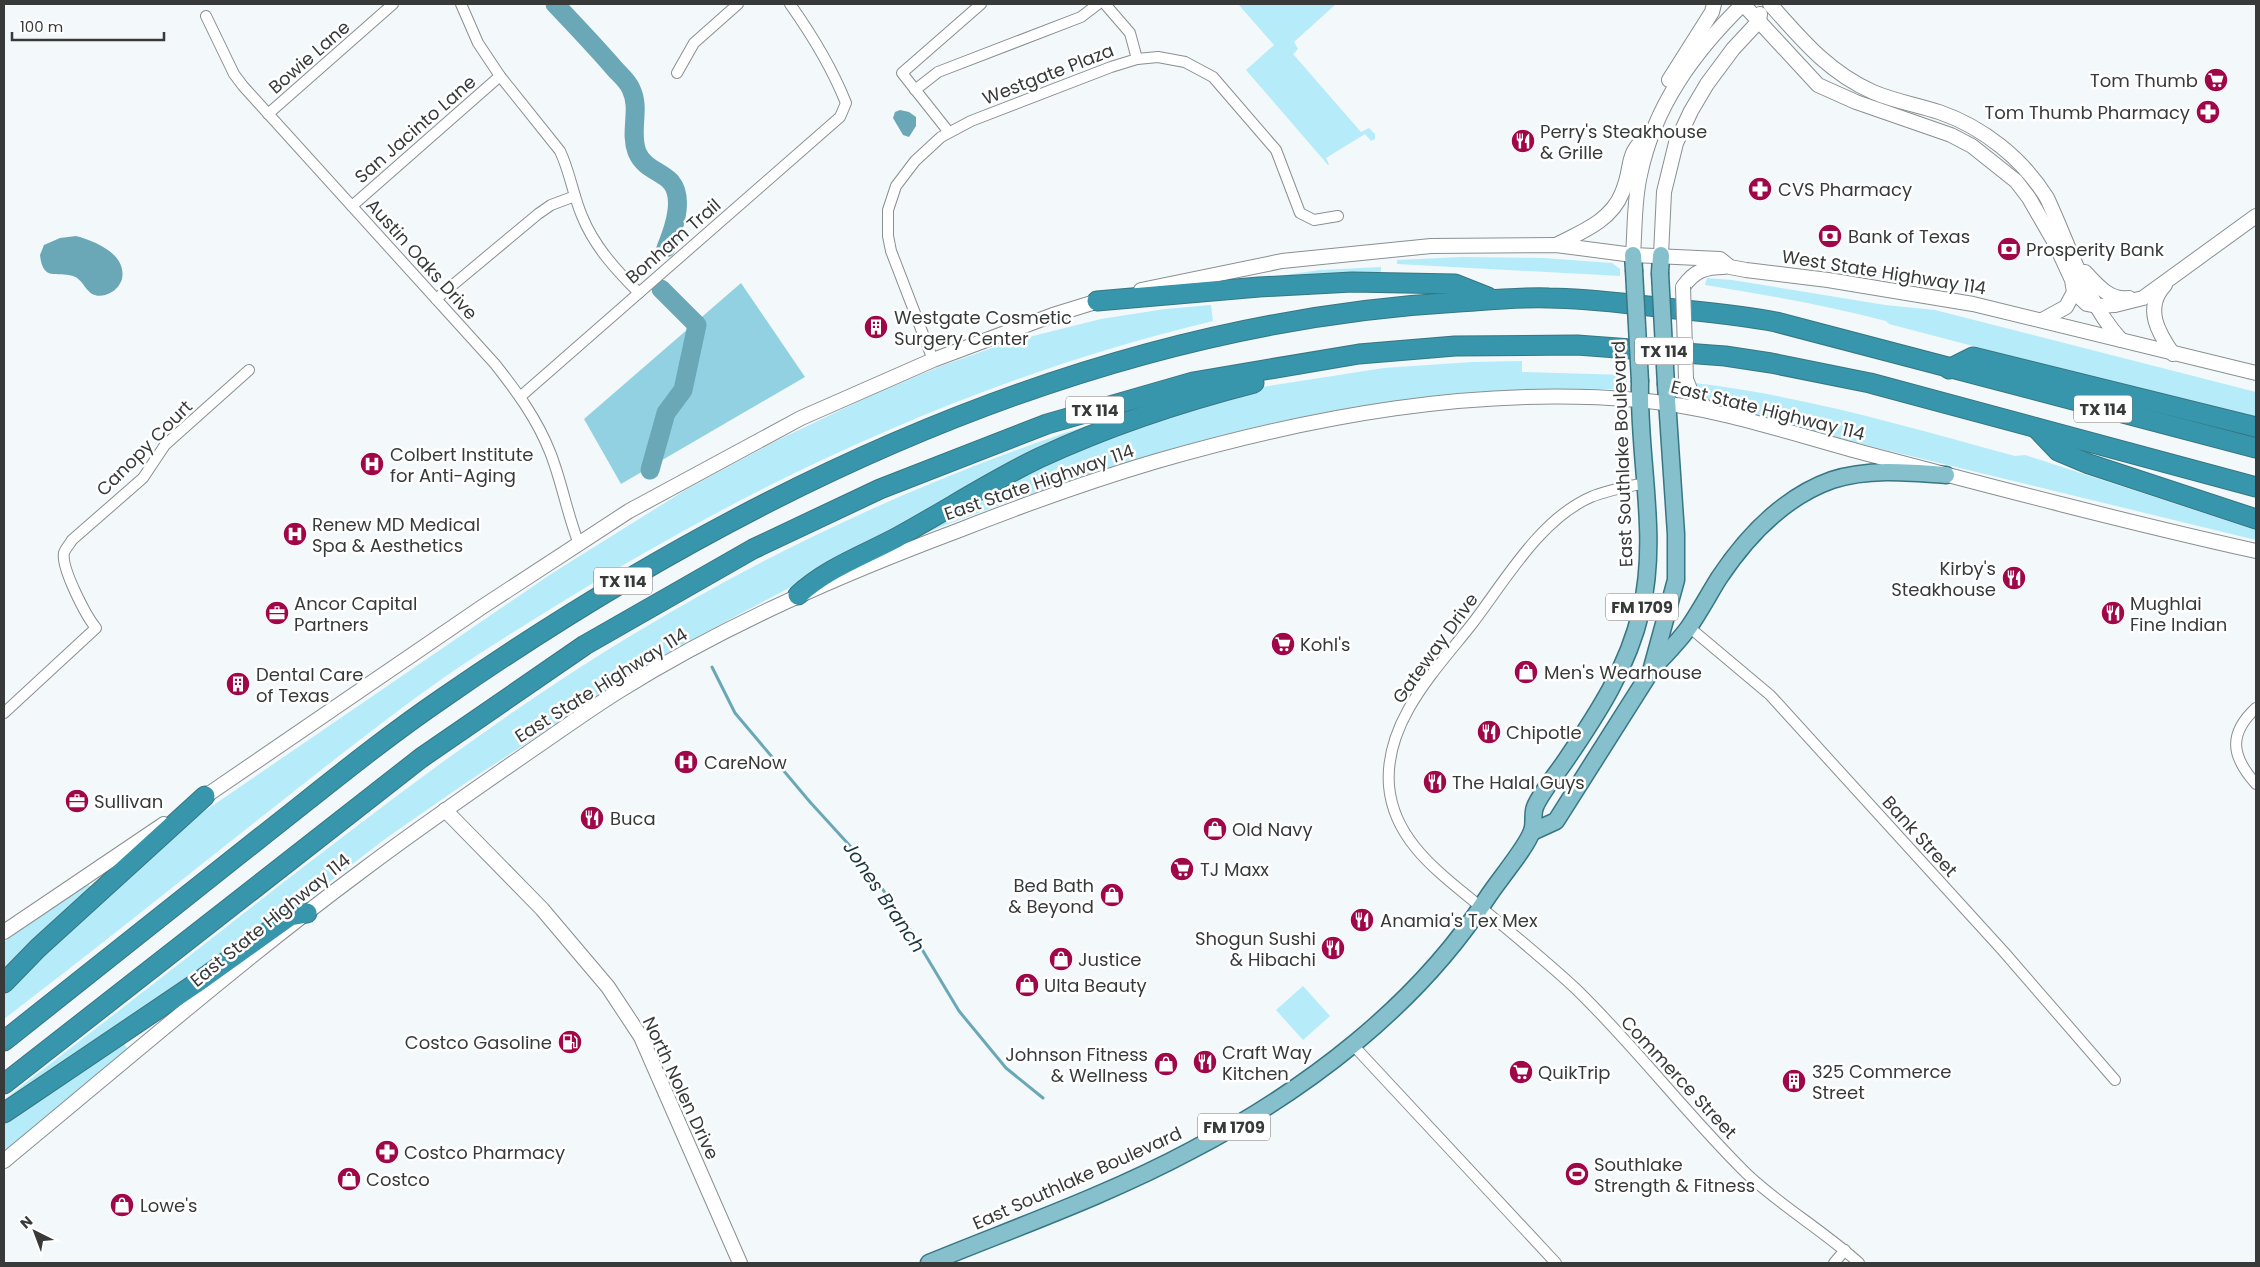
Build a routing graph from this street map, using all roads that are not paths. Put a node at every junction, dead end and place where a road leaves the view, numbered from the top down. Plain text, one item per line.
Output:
1 (393, 4) edge
2 (461, 4) edge
3 (738, 4) edge
4 (790, 4) edge
5 (981, 4) edge
6 (1098, 4) edge
7 (1105, 4) edge
8 (1714, 4) edge
9 (1763, 4) edge
10 (1770, 4) edge
11 (1749, 10) edge
12 (206, 16) dead end
13 (1137, 59) junction
14 (677, 73) dead end
15 (500, 76) junction
16 (915, 90) junction
17 (1876, 93) junction
18 (1663, 104) junction
19 (1870, 107) junction
20 (268, 114) junction
21 (1963, 123) junction
22 (1653, 129) junction
23 (948, 131) junction
24 (1956, 138) junction
25 (2027, 172) junction
26 (2016, 181) junction
27 (575, 196) junction
28 (352, 206) junction
29 (1338, 216) dead end
30 (2256, 216) edge
31 (1556, 245) junction
32 (1661, 255) junction
33 (1634, 262) junction
34 (2076, 262) junction
35 (2186, 266) junction
36 (1730, 267) junction
37 (2074, 292) junction
38 (639, 293) junction
39 (436, 299) junction
40 (1496, 300) junction
41 (1097, 301) junction
42 (2097, 306) junction
43 (2044, 319) junction
44 (2121, 340) junction
45 (1430, 347) junction
46 (2173, 354) junction
47 (933, 360) junction
48 (1949, 369) junction
49 (249, 370) dead end
50 (2256, 373) edge
51 (520, 397) junction
52 (1640, 400) junction
53 (1666, 404) junction
54 (1709, 411) junction
55 (2256, 427) edge
56 (2036, 428) junction
57 (2256, 448) edge
58 (1946, 475) junction
59 (1645, 483) junction
60 (2256, 487) edge
61 (2256, 518) edge
62 (579, 544) junction
63 (2256, 550) edge
64 (1676, 580) junction
65 (798, 595) junction
66 (1689, 627) junction
67 (1651, 671) junction
68 (2256, 708) edge
69 (4, 713) edge
70 (2256, 784) edge
71 (204, 796) junction
72 (445, 810) junction
73 (1532, 832) junction
74 (1481, 907) junction
75 (307, 913) junction
76 (4, 932) edge
77 (4, 982) edge
78 (4, 1041) edge
79 (1352, 1044) junction
80 (2115, 1080) dead end
81 (4, 1084) edge
82 (4, 1113) edge
83 (4, 1161) edge
84 (1845, 1250) junction
85 (740, 1263) edge
86 (930, 1263) edge
87 (1556, 1263) edge
88 (1834, 1263) edge
89 (1859, 1263) edge

1 - 20 street, Bowie Lane
2 - 15 street
3 - 14 street
4 - 38 street, Bonham Trail
5 - 16 street
6 - 16 street
7 - 13 street
8 - 18 main road
9 - 11 main road
10 - 17 main road
11 - 18 main road
11 - 19 main road
11 - 32 main road
12 - 20 street, Austin Oaks Drive
13 - 23 street, Westgate Plaza
13 - 29 street, Westgate Plaza
15 - 27 street
15 - 28 street, San Jacinto Lane
16 - 23 street
17 - 19 main road
17 - 21 main road
18 - 22 main road
19 - 24 main road
20 - 28 street, Austin Oaks Drive
21 - 24 main road
21 - 25 main road
22 - 31 main road
22 - 33 main road
23 - 47 street, Westgate Plaza
24 - 26 main road
25 - 26 main road
25 - 34 main road
26 - 37 main road
27 - 38 street
27 - 39 street
28 - 39 street, Austin Oaks Drive
30 - 35 main road
31 - 33 main road, West State Highway 114
31 - 41 main road, West State Highway 114
32 - 33 main road, West State Highway 114
32 - 36 main road, West State Highway 114
32 - 53 main road, FM 1709, bridge
33 - 52 main road, East Southlake Boulevard / FM 1709, bridge
34 - 35 main road
34 - 42 main road
35 - 42 main road
35 - 46 main road
36 - 43 main road, West State Highway 114
36 - 54 main road, bridge
37 - 42 main road
37 - 43 main road
38 - 51 street, Bonham Trail
39 - 51 street, Austin Oaks Drive
40 - 41 highway
40 - 48 highway, TX 114
40 - 78 highway, TX 114
41 - 47 main road
42 - 44 main road
43 - 44 main road, West State Highway 114
44 - 46 main road, West State Highway 114
45 - 56 highway, TX 114
45 - 65 highway
45 - 81 highway, TX 114
46 - 50 main road, West State Highway 114
47 - 62 main road
48 - 55 highway
48 - 57 highway, TX 114
49 - 69 street, Canopy Court
51 - 62 street, Austin Oaks Drive
52 - 53 main road, East State Highway 114
52 - 59 main road, East Southlake Boulevard / FM 1709
52 - 65 main road, East State Highway 114
53 - 54 main road, East State Highway 114
53 - 64 main road, FM 1709
54 - 58 main road, East State Highway 114
56 - 60 highway, TX 114
56 - 61 highway
58 - 63 main road, East State Highway 114
58 - 66 main road
59 - 73 main road, East Southlake Boulevard / FM 1709
59 - 74 street, Gateway Drive
62 - 71 main road
64 - 66 main road
64 - 67 main road, FM 1709
65 - 72 main road, East State Highway 114
66 - 67 main road
66 - 80 street, Bank Street
67 - 73 main road, FM 1709
68 - 70 street
71 - 76 main road
71 - 77 highway
72 - 75 main road, East State Highway 114
72 - 85 main road, North Nolen Drive
73 - 74 main road, East Southlake Boulevard / FM 1709
74 - 79 main road, East Southlake Boulevard / FM 1709
74 - 84 street, Commerce Street
75 - 82 highway
75 - 83 main road, East State Highway 114
79 - 86 main road, East Southlake Boulevard / FM 1709
79 - 87 street
84 - 88 street
84 - 89 street, Commerce Street

